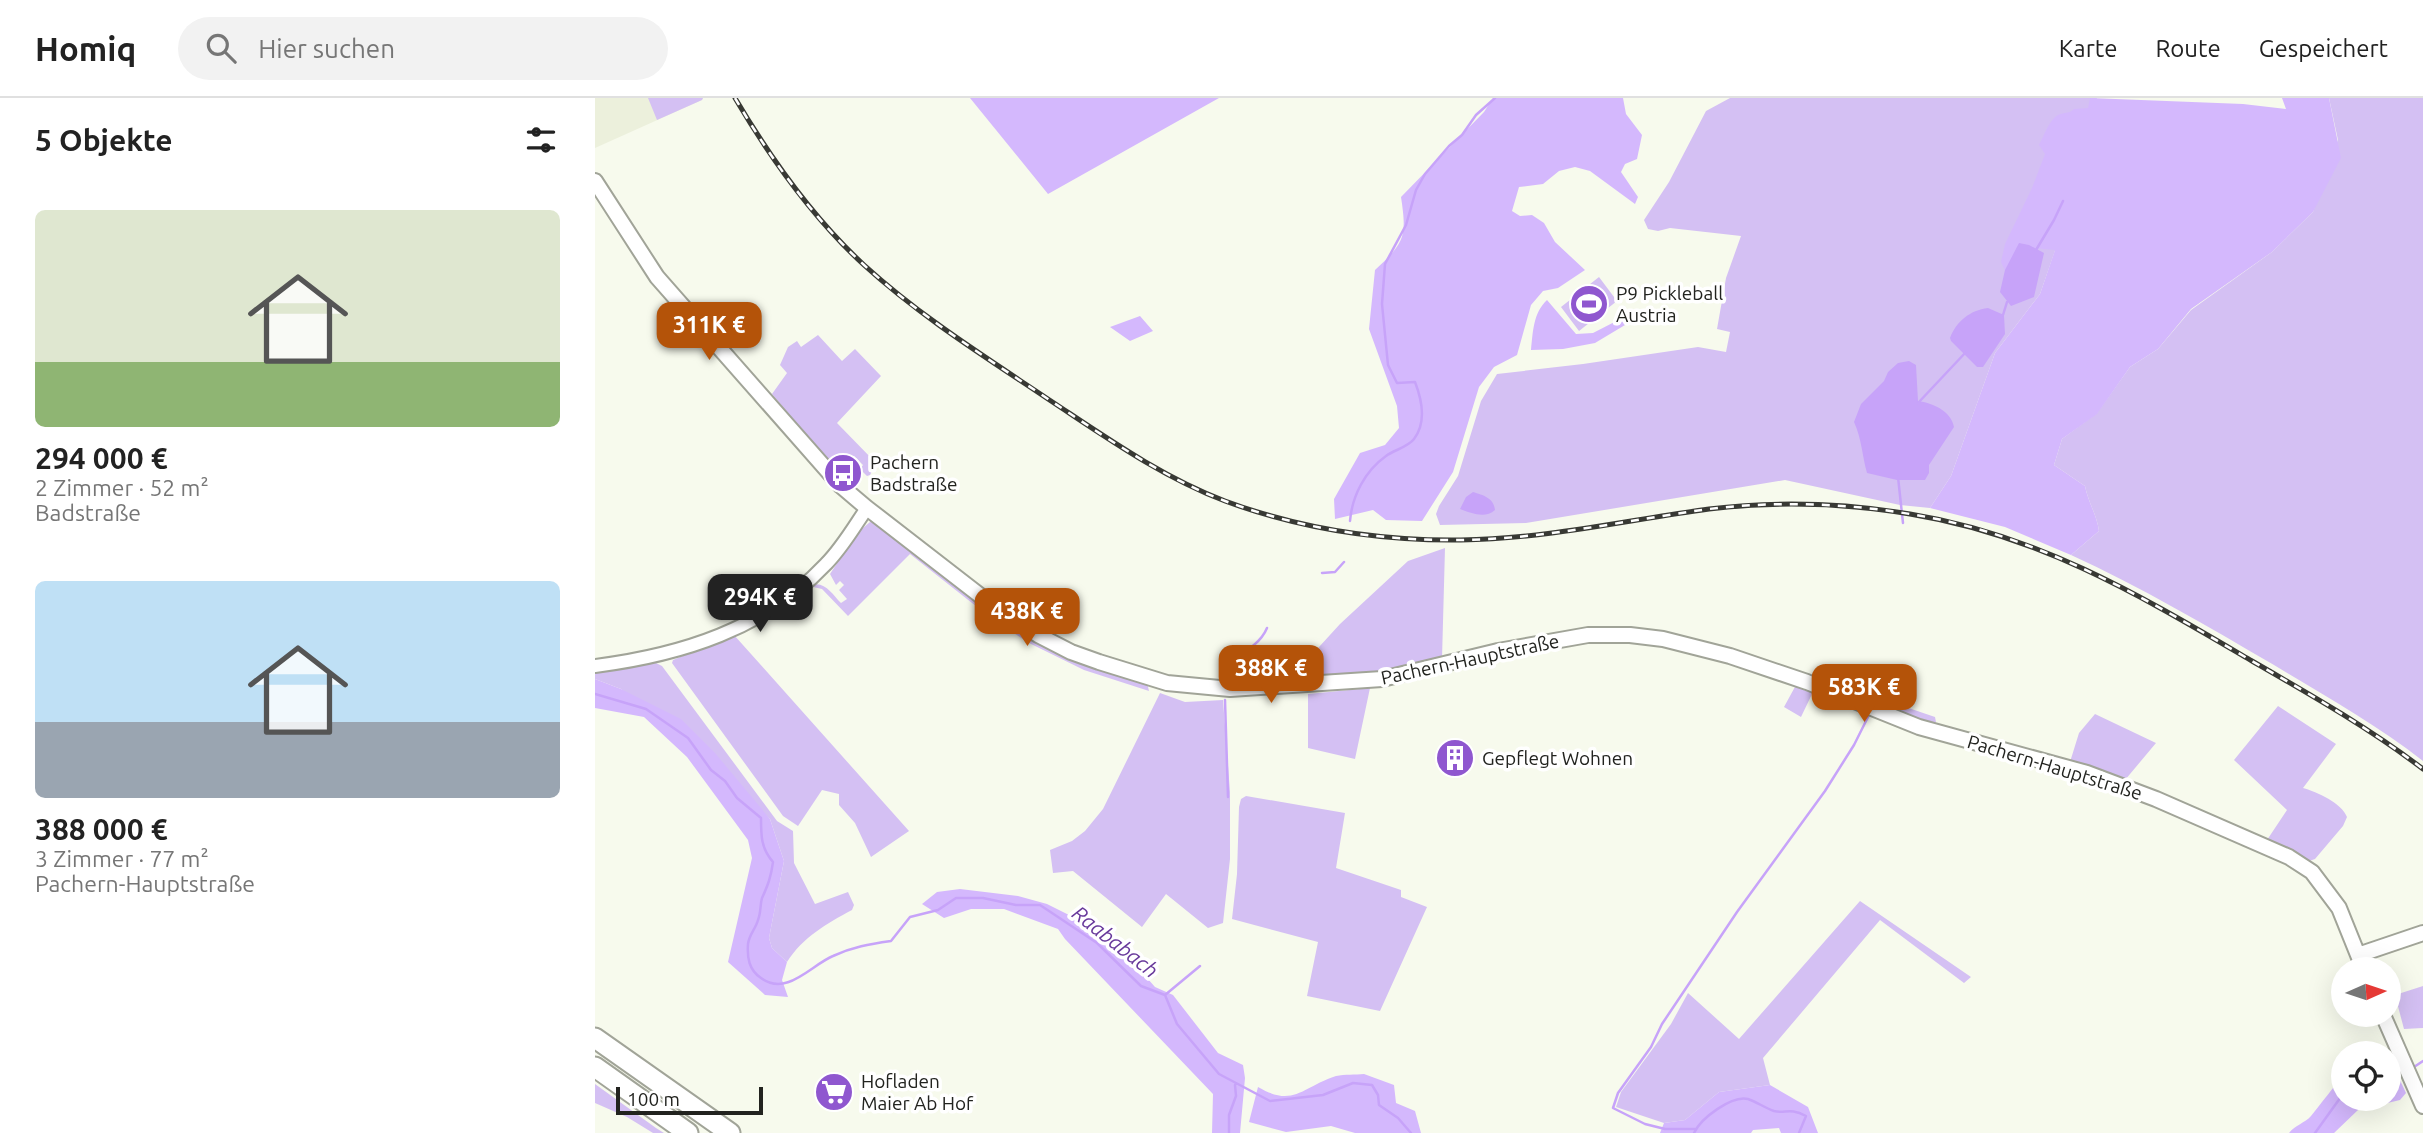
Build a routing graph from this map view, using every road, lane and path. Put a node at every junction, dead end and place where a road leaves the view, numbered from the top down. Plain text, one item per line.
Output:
1 (595, 181) edge
2 (867, 508) junction
3 (595, 666) edge
4 (2423, 933) edge
5 (2358, 955) joint
6 (2388, 1027) edge
7 (595, 1038) edge
8 (595, 1067) edge
9 (2423, 1106) edge
10 (688, 1133) edge
11 (730, 1133) edge

1 - 2 main road, Pachern-Hauptstraße
2 - 3 street
2 - 5 main road, Pachern-Hauptstraße
4 - 5 main road
6 - 9 main road
7 - 11 highway
8 - 10 highway

